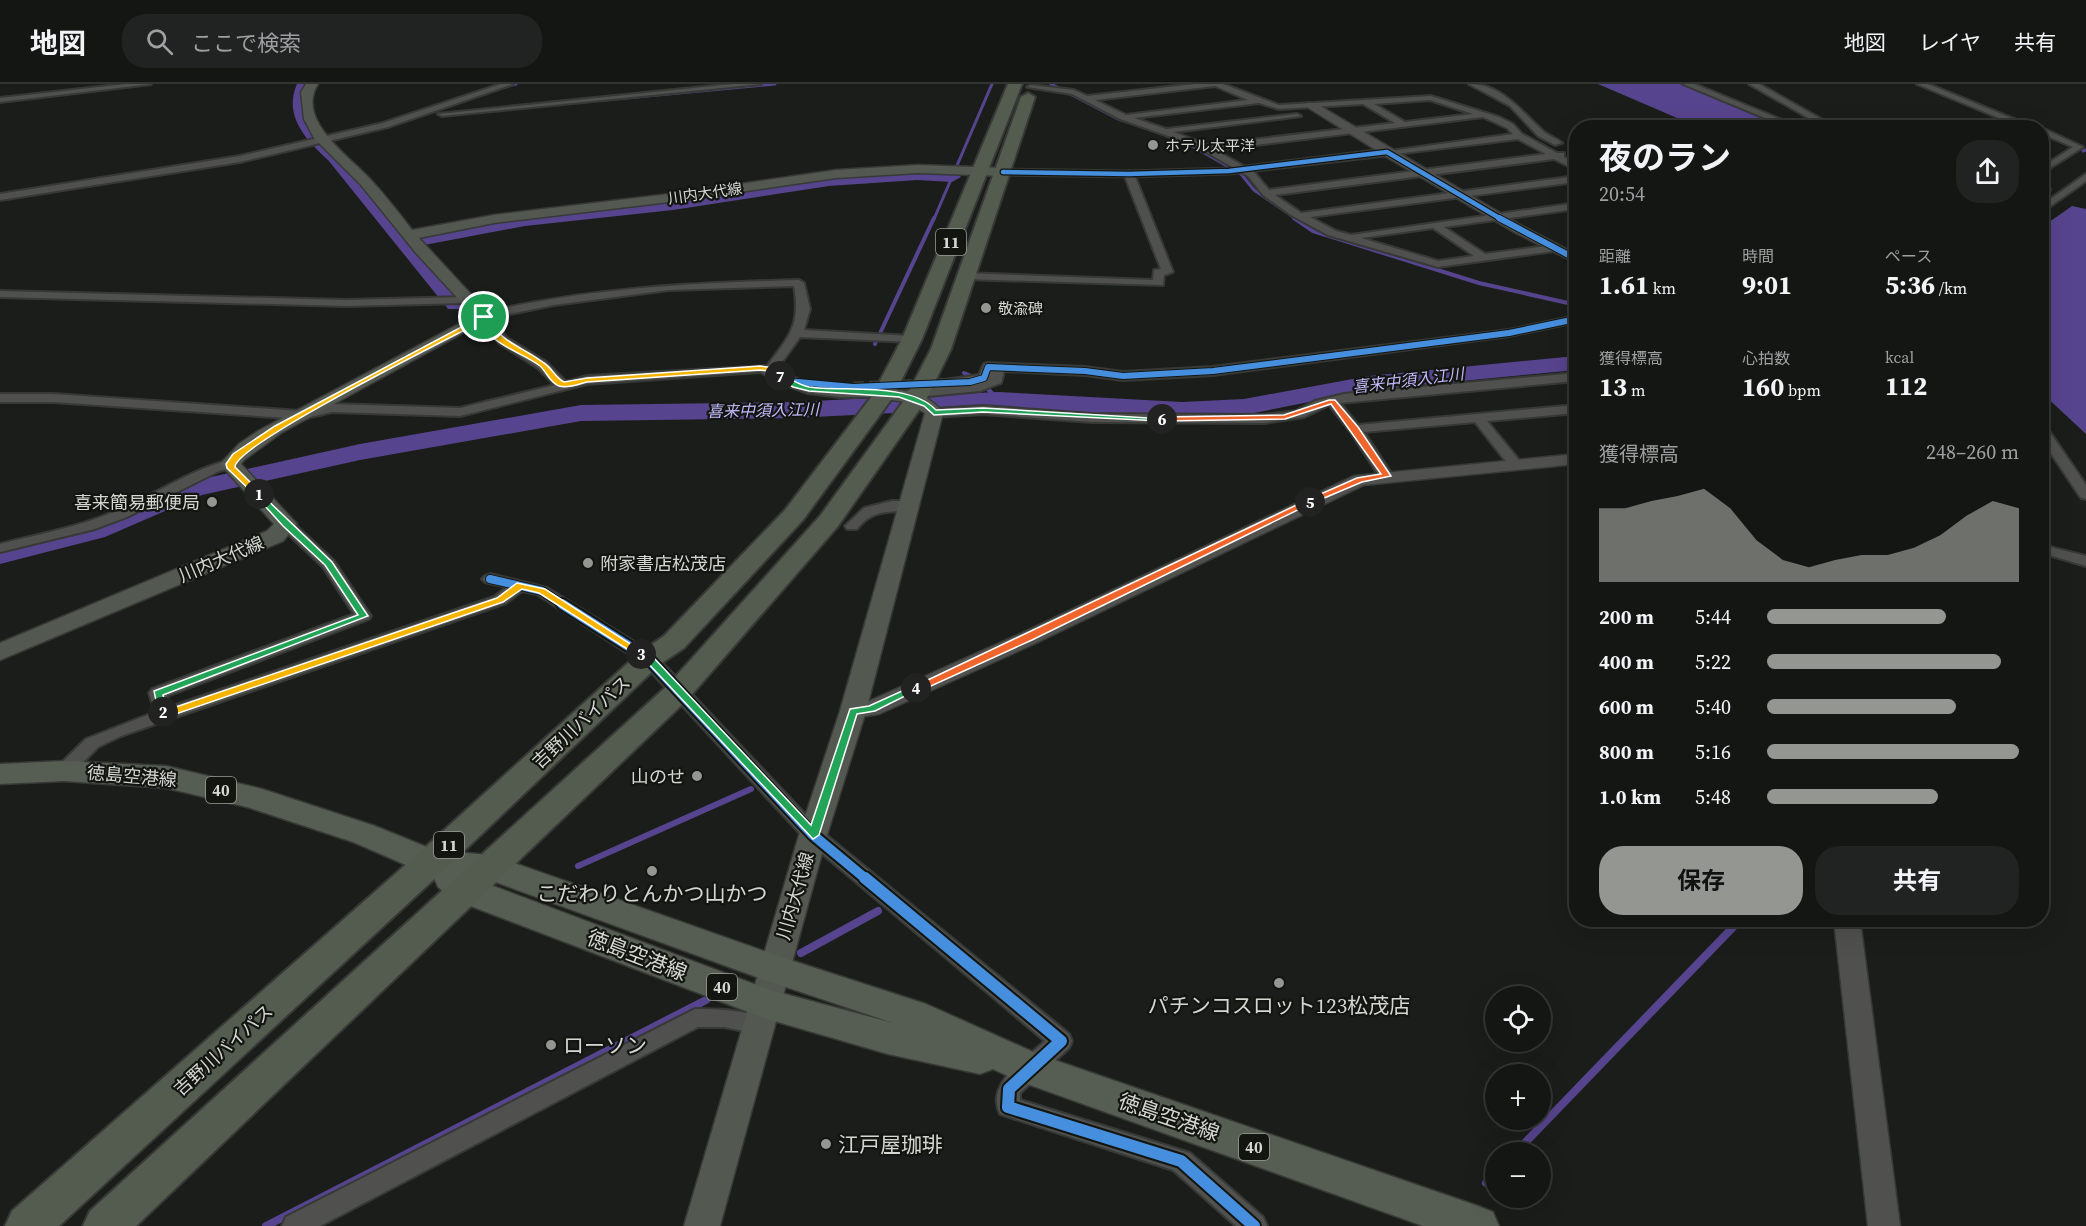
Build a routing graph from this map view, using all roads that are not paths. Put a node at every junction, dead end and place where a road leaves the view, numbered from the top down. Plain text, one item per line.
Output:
1 (147, 84) edge
2 (312, 84) edge
3 (509, 84) edge
4 (757, 84) edge
5 (1473, 84) edge
6 (1687, 84) edge
7 (1753, 84) edge
8 (1921, 84) edge
9 (1031, 85) edge
10 (1235, 93) junction
11 (1211, 95) dead end
12 (1087, 98) junction
13 (0, 100) edge
14 (1259, 101) junction
15 (1364, 101) junction
16 (1311, 105) junction
17 (1117, 106) dead end
18 (1106, 107) junction
19 (1324, 113) junction
20 (1484, 116) junction
21 (1123, 117) junction
22 (1777, 120) edge
23 (1818, 120) edge
24 (2012, 120) edge
25 (1404, 125) junction
26 (1166, 131) junction
27 (1353, 131) junction
28 (2049, 134) edge
29 (1519, 136) junction
30 (324, 140) junction
31 (1207, 148) junction
32 (1569, 150) edge
33 (1388, 152) junction
34 (1569, 154) edge
35 (1560, 155) junction
36 (2049, 156) edge
37 (2059, 157) junction
38 (1569, 161) edge
39 (2049, 164) edge
40 (1237, 170) junction
41 (973, 171) junction
42 (1003, 172) junction
43 (1421, 173) junction
44 (1129, 174) junction
45 (2086, 177) edge
46 (1569, 180) edge
47 (1266, 193) junction
48 (1457, 195) junction
49 (0, 197) edge
50 (2049, 203) edge
51 (1569, 207) edge
52 (1565, 208) junction
53 (1569, 211) edge
54 (1299, 216) junction
55 (1499, 218) junction
56 (1436, 226) junction
57 (409, 234) junction
58 (1353, 238) junction
59 (1554, 248) junction
60 (1569, 256) edge
61 (1484, 258) junction
62 (964, 276) junction
63 (0, 294) edge
64 (463, 301) junction
65 (484, 316) junction
66 (1569, 320) edge
67 (797, 333) junction
68 (912, 339) junction
69 (771, 369) junction
70 (788, 381) junction
71 (1569, 381) edge
72 (948, 383) tunnel mouth
73 (983, 383) junction
74 (563, 385) junction
75 (852, 387) tunnel mouth
76 (0, 398) edge
77 (910, 399) junction
78 (1332, 401) junction
79 (1569, 410) edge
80 (305, 413) junction
81 (1478, 418) junction
82 (1355, 429) junction
83 (2049, 442) edge
84 (865, 446) junction
85 (1569, 460) edge
86 (1516, 465) junction
87 (239, 473) junction
88 (1386, 476) junction
89 (2086, 495) edge
90 (908, 505) junction
91 (286, 525) junction
92 (852, 526) dead end
93 (0, 548) edge
94 (2049, 551) edge
95 (2086, 561) edge
96 (490, 579) dead end
97 (520, 585) junction
98 (0, 652) edge
99 (649, 659) junction
100 (678, 692) junction
101 (853, 711) junction
102 (164, 715) junction
103 (64, 771) junction
104 (0, 774) edge
105 (813, 835) junction
106 (431, 862) junction
107 (489, 867) junction
108 (464, 891) junction
109 (1848, 927) edge
110 (774, 969) junction
111 (761, 1014) junction
112 (1029, 1068) junction
113 (27, 1226) edge
114 (105, 1226) edge
115 (295, 1226) edge
116 (702, 1226) edge
117 (1254, 1226) edge
118 (1478, 1226) edge
119 (1884, 1226) edge

1 - 13 street
2 - 30 main road
3 - 30 street
4 - 30 street
5 - 32 street
6 - 22 street
7 - 23 street
8 - 24 street
9 - 12 street
9 - 41 highway, 吉野川バイパス / 11
9 - 42 highway, 吉野川バイパス / 11
10 - 11 street
10 - 12 street
10 - 14 street
12 - 18 street
14 - 16 street
14 - 21 street
15 - 16 street
15 - 20 street
15 - 25 street
16 - 19 street
17 - 18 street
18 - 21 street
19 - 26 street
19 - 27 street
20 - 25 street
20 - 29 street
21 - 26 street
25 - 27 street
26 - 31 street
27 - 31 street
27 - 33 street
28 - 37 street
29 - 33 street
29 - 35 street
30 - 49 street
30 - 57 main road
31 - 40 street
33 - 40 street
33 - 43 street
34 - 35 street
35 - 38 street
35 - 43 street
36 - 37 street
37 - 39 street
40 - 44 street
40 - 47 street
41 - 42 main road, 川内大代線
41 - 57 main road, 川内大代線
41 - 68 highway, 吉野川バイパス / 11
42 - 44 street
42 - 62 highway, 吉野川バイパス / 11
43 - 47 street
43 - 48 street
44 - 62 street
45 - 50 street
46 - 48 street
47 - 54 street
48 - 54 street
48 - 55 street
51 - 52 street
52 - 53 street
52 - 55 street
54 - 58 street
55 - 56 street
55 - 59 street
56 - 58 street
56 - 61 street
57 - 64 main road
58 - 61 street
59 - 60 street
59 - 61 street
62 - 77 highway, 吉野川バイパス / 11
63 - 64 street
64 - 65 main road
65 - 67 street
65 - 74 street
65 - 80 main road
66 - 73 street
67 - 68 street
67 - 69 street
68 - 77 highway, 吉野川バイパス / 11
69 - 70 street
69 - 74 street
70 - 75 street
70 - 77 street
71 - 78 street
72 - 73 street
73 - 77 street
74 - 80 street
76 - 80 street
77 - 78 street
77 - 84 highway, 吉野川バイパス / 11
77 - 84 highway, 吉野川バイパス / 11
77 - 90 main road, 川内大代線
78 - 82 street
79 - 81 street
80 - 87 main road
81 - 82 street
81 - 86 street
82 - 88 street
83 - 89 street
84 - 99 highway, 吉野川バイパス / 11
84 - 100 highway, 吉野川バイパス / 11
85 - 86 street
86 - 88 street
87 - 91 main road, 川内大代線
87 - 93 street
88 - 101 street
90 - 92 street
90 - 101 main road, 川内大代線
91 - 98 main road, 川内大代線
91 - 102 street
94 - 95 street
96 - 97 street
97 - 99 street
97 - 102 street
99 - 100 street
99 - 106 highway, 吉野川バイパス / 11
100 - 105 street
100 - 107 highway, 吉野川バイパス / 11
101 - 105 main road, 川内大代線
102 - 103 street
103 - 104 main road, 徳島空港線 / 40
103 - 106 main road, 徳島空港線 / 40
105 - 110 main road, 川内大代線
105 - 112 street
106 - 107 main road, 徳島空港線 / 40
106 - 108 main road, 徳島空港線 / 40
106 - 113 highway, 吉野川バイパス / 11
107 - 108 highway, 吉野川バイパス / 11
107 - 110 main road, 徳島空港線 / 40
108 - 111 main road, 徳島空港線 / 40
108 - 114 highway, 吉野川バイパス / 11
109 - 119 street
110 - 111 main road, 川内大代線
110 - 112 main road, 徳島空港線 / 40
111 - 112 main road, 徳島空港線 / 40
111 - 115 street
111 - 116 main road, 川内大代線
112 - 117 street
112 - 118 main road, 徳島空港線 / 40

